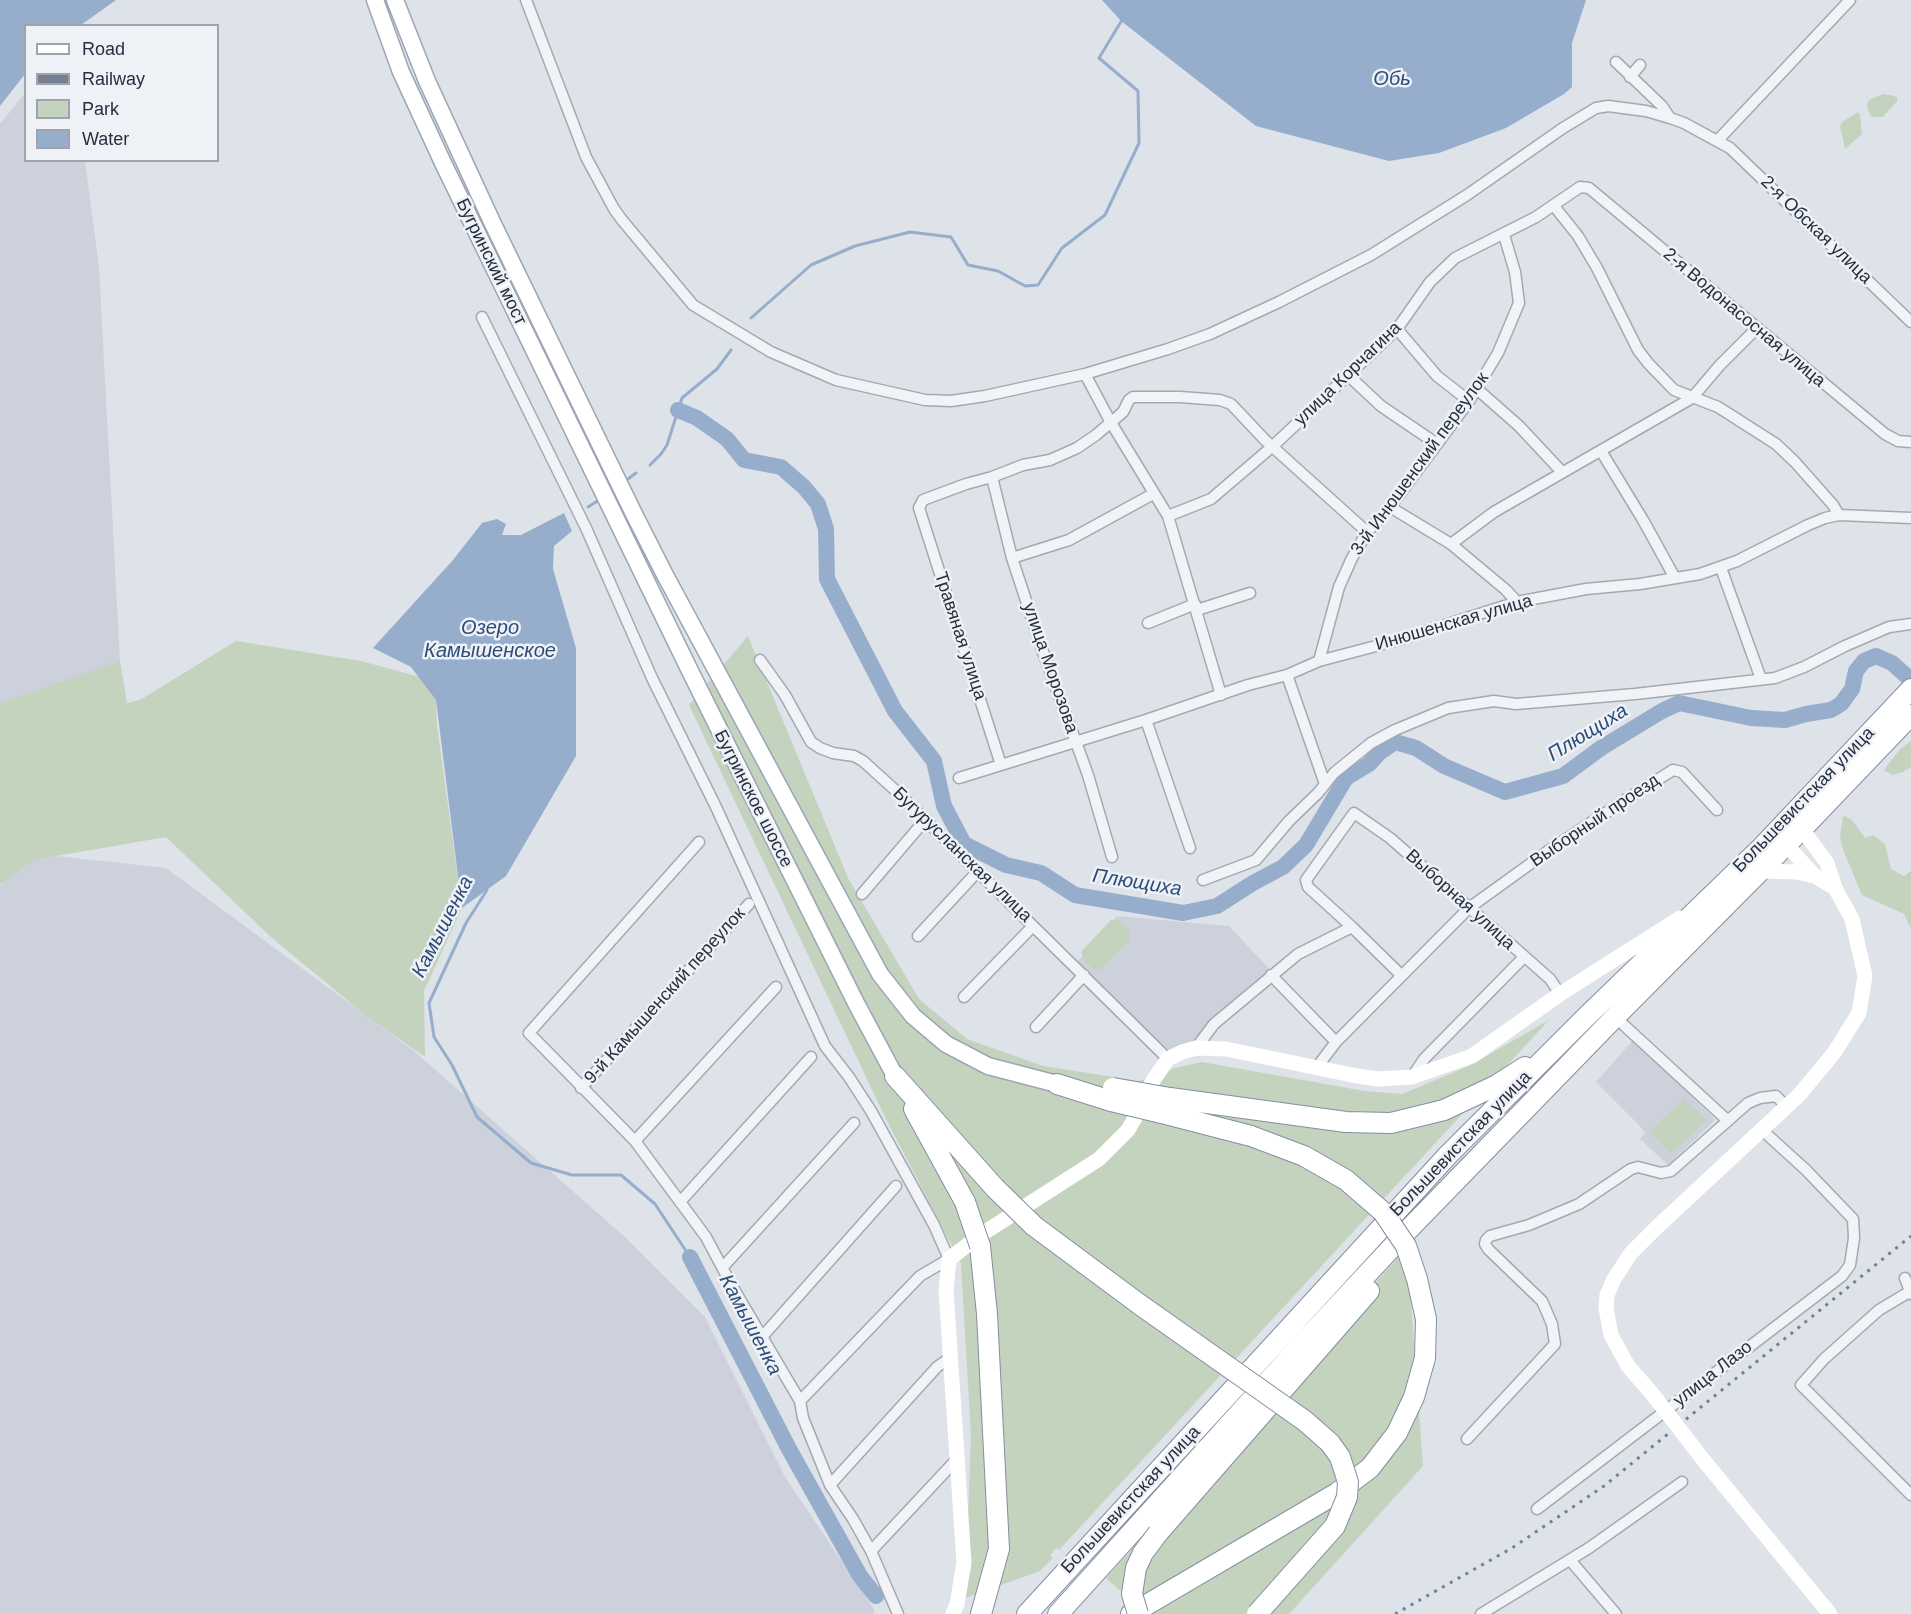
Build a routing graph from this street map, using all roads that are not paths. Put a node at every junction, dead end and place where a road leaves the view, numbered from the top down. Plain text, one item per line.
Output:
1 (375, 0) edge
2 (395, 0) edge
3 (526, 0) edge
4 (1850, 0) edge
5 (1616, 62) dead end
6 (1641, 65) dead end
7 (1630, 77) junction
8 (1670, 118) junction
9 (1718, 140) junction
10 (1580, 187) joint
11 (1554, 206) junction
12 (1504, 235) junction
13 (482, 317) dead end
14 (1911, 322) edge
15 (1757, 328) junction
16 (1397, 329) junction
17 (1085, 374) junction
18 (1349, 376) junction
19 (1477, 389) junction
20 (1692, 398) junction
21 (1469, 401) junction
22 (1110, 422) junction
23 (1911, 442) edge
24 (1437, 444) junction
25 (1273, 446) junction
26 (1601, 451) junction
27 (1562, 472) junction
28 (992, 477) junction
29 (1153, 494) junction
30 (1390, 507) junction
31 (1839, 515) junction
32 (1168, 516) junction
33 (1911, 518) edge
34 (617, 519) joint
35 (1367, 532) junction
36 (1451, 544) junction
37 (1012, 558) junction
38 (1721, 568) junction
39 (1675, 578) junction
40 (1250, 592) dead end
41 (1517, 602) junction
42 (1196, 607) junction
43 (1148, 623) dead end
44 (1911, 624) edge
45 (760, 660) dead end
46 (1319, 661) junction
47 (1287, 675) junction
48 (1761, 679) junction
49 (1910, 690) edge
50 (1221, 695) junction
51 (1911, 715) edge
52 (1146, 720) junction
53 (1076, 742) junction
54 (1001, 765) junction
55 (959, 778) dead end
56 (1325, 784) junction
57 (1823, 807) junction
58 (1717, 810) dead end
59 (926, 819) junction
60 (1797, 822) junction
61 (1781, 839) junction
62 (699, 842) dead end
63 (1816, 846) junction
64 (1190, 848) dead end
65 (1113, 856) dead end
66 (978, 871) junction
67 (1761, 871) junction
68 (1815, 876) junction
69 (1203, 880) dead end
70 (1835, 888) junction
71 (862, 894) dead end
72 (749, 904) dead end
73 (1701, 905) junction
74 (1469, 908) junction
75 (1033, 926) junction
76 (1352, 927) junction
77 (918, 936) dead end
78 (1524, 957) junction
79 (1084, 975) junction
80 (1271, 975) junction
81 (1401, 975) junction
82 (776, 987) dead end
83 (1560, 994) junction
84 (964, 998) dead end
85 (1615, 1017) junction
86 (1036, 1027) dead end
87 (1564, 1039) junction
88 (1336, 1042) junction
89 (1196, 1048) junction
90 (812, 1057) dead end
91 (1168, 1059) junction
92 (1317, 1067) junction
93 (895, 1076) junction
94 (1412, 1077) junction
95 (1057, 1084) joint
96 (581, 1088) junction
97 (1168, 1106) junction
98 (1787, 1107) junction
99 (1727, 1120) junction
100 (854, 1122) dead end
101 (1509, 1125) junction
102 (1762, 1130) junction
103 (635, 1142) junction
104 (896, 1186) dead end
105 (680, 1202) junction
106 (949, 1259) junction
107 (723, 1267) junction
108 (1905, 1278) dead end
109 (1910, 1293) edge
110 (762, 1337) junction
111 (951, 1357) junction
112 (800, 1401) junction
113 (1467, 1439) dead end
114 (957, 1459) junction
115 (1682, 1482) dead end
116 (830, 1485) junction
117 (1911, 1495) edge
118 (1538, 1509) dead end
119 (871, 1551) junction
120 (1570, 1560) junction
121 (898, 1614) edge
122 (953, 1614) edge
123 (981, 1614) edge
124 (1026, 1614) edge
125 (1058, 1614) edge
126 (1131, 1614) edge
127 (1138, 1614) edge
128 (1257, 1614) edge
129 (1481, 1614) edge
130 (1616, 1614) edge
131 (1830, 1614) edge

1 - 34 main road, Бугринский мост
2 - 95 main road
3 - 17 street
4 - 9 street
5 - 7 street
6 - 7 street
7 - 8 street
8 - 9 street, 2-я Обская улица
8 - 17 street
9 - 14 street, 2-я Обская улица
10 - 11 street, улица Корчагина
10 - 15 street, 2-я Водонасосная улица
11 - 12 street, улица Корчагина
11 - 20 street
12 - 16 street, улица Корчагина
12 - 19 street, 3-й Инюшенский переулок
13 - 106 street
15 - 20 street
15 - 23 street, 2-я Водонасосная улица
16 - 18 street, улица Корчагина
16 - 21 street
17 - 22 street
18 - 24 street
18 - 25 street, улица Корчагина
19 - 21 street, 3-й Инюшенский переулок
19 - 27 street
20 - 26 street
20 - 31 street
21 - 24 street, 3-й Инюшенский переулок
22 - 25 street
22 - 28 street
22 - 29 street
24 - 30 street, 3-й Инюшенский переулок
25 - 32 street, улица Корчагина
25 - 35 street
26 - 27 street
26 - 39 street
27 - 36 street
28 - 37 street, улица Морозова
28 - 54 street, Травяная улица
29 - 32 street
29 - 37 street
30 - 35 street, 3-й Инюшенский переулок
30 - 36 street
31 - 33 street, Инюшенская улица
31 - 38 street, Инюшенская улица
32 - 42 street
34 - 93 main road, Бугринское шоссе
35 - 46 street, 3-й Инюшенский переулок
36 - 41 street
37 - 53 street, улица Морозова
38 - 39 street, Инюшенская улица
38 - 48 street
39 - 41 street, Инюшенская улица
40 - 42 street
41 - 46 street, Инюшенская улица
42 - 43 street
42 - 50 street
44 - 48 street
45 - 59 street, Бугурусланская улица
46 - 47 street, Инюшенская улица
47 - 50 street, Инюшенская улица
47 - 56 street
48 - 56 street
49 - 60 highway, Большевистская улица
50 - 52 street, Инюшенская улица
51 - 57 highway, Большевистская улица
52 - 53 street, Инюшенская улица
52 - 64 street
53 - 54 street, Инюшенская улица
53 - 65 street, улица Морозова
54 - 55 street, Инюшенская улица
56 - 69 street
57 - 60 highway, Большевистская улица
57 - 63 street
58 - 74 street, Выборный проезд
59 - 66 street, Бугурусланская улица
59 - 71 street
60 - 61 highway, Большевистская улица
60 - 63 street
61 - 67 highway, Большевистская улица
61 - 68 street
61 - 73 highway, Большевистская улица
62 - 96 street
63 - 70 street
66 - 75 street, Бугурусланская улица
66 - 77 street
67 - 68 street
67 - 85 highway, Большевистская улица
68 - 70 street
70 - 98 street
72 - 96 street, 9-й Камышенский переулок
73 - 83 street
73 - 87 highway, Большевистская улица
74 - 76 street, Выборная улица
74 - 78 street, Выборная улица
74 - 81 street, Выборный проезд
75 - 79 street, Бугурусланская улица
75 - 84 street
76 - 80 street
76 - 81 street
78 - 83 street, Выборная улица
78 - 94 street
79 - 86 street
79 - 91 street, Бугурусланская улица
80 - 88 street
80 - 89 street
81 - 88 street, Выборный проезд
82 - 103 street
83 - 94 street
85 - 99 street
85 - 101 highway, Большевистская улица
87 - 97 highway
87 - 124 highway, Большевистская улица
88 - 92 street, Выборный проезд
89 - 91 street
89 - 92 street
90 - 105 street
91 - 106 street
92 - 94 street
93 - 123 highway, bridge
93 - 128 highway, bridge
95 - 97 highway, bridge
96 - 103 street
97 - 126 highway, bridge
98 - 99 street
98 - 102 street
99 - 113 street
100 - 107 street
101 - 125 highway, Большевистская улица
101 - 127 highway, bridge
102 - 118 street, улица Лазо
102 - 131 street, bridge
103 - 105 street
104 - 110 street
105 - 107 street
106 - 111 street
106 - 112 street
107 - 110 street
108 - 109 street
109 - 117 street
110 - 112 street
111 - 114 street
111 - 116 street
112 - 116 street
114 - 119 street
114 - 122 street
115 - 120 street
116 - 119 street
119 - 121 street
120 - 129 street
120 - 130 street

